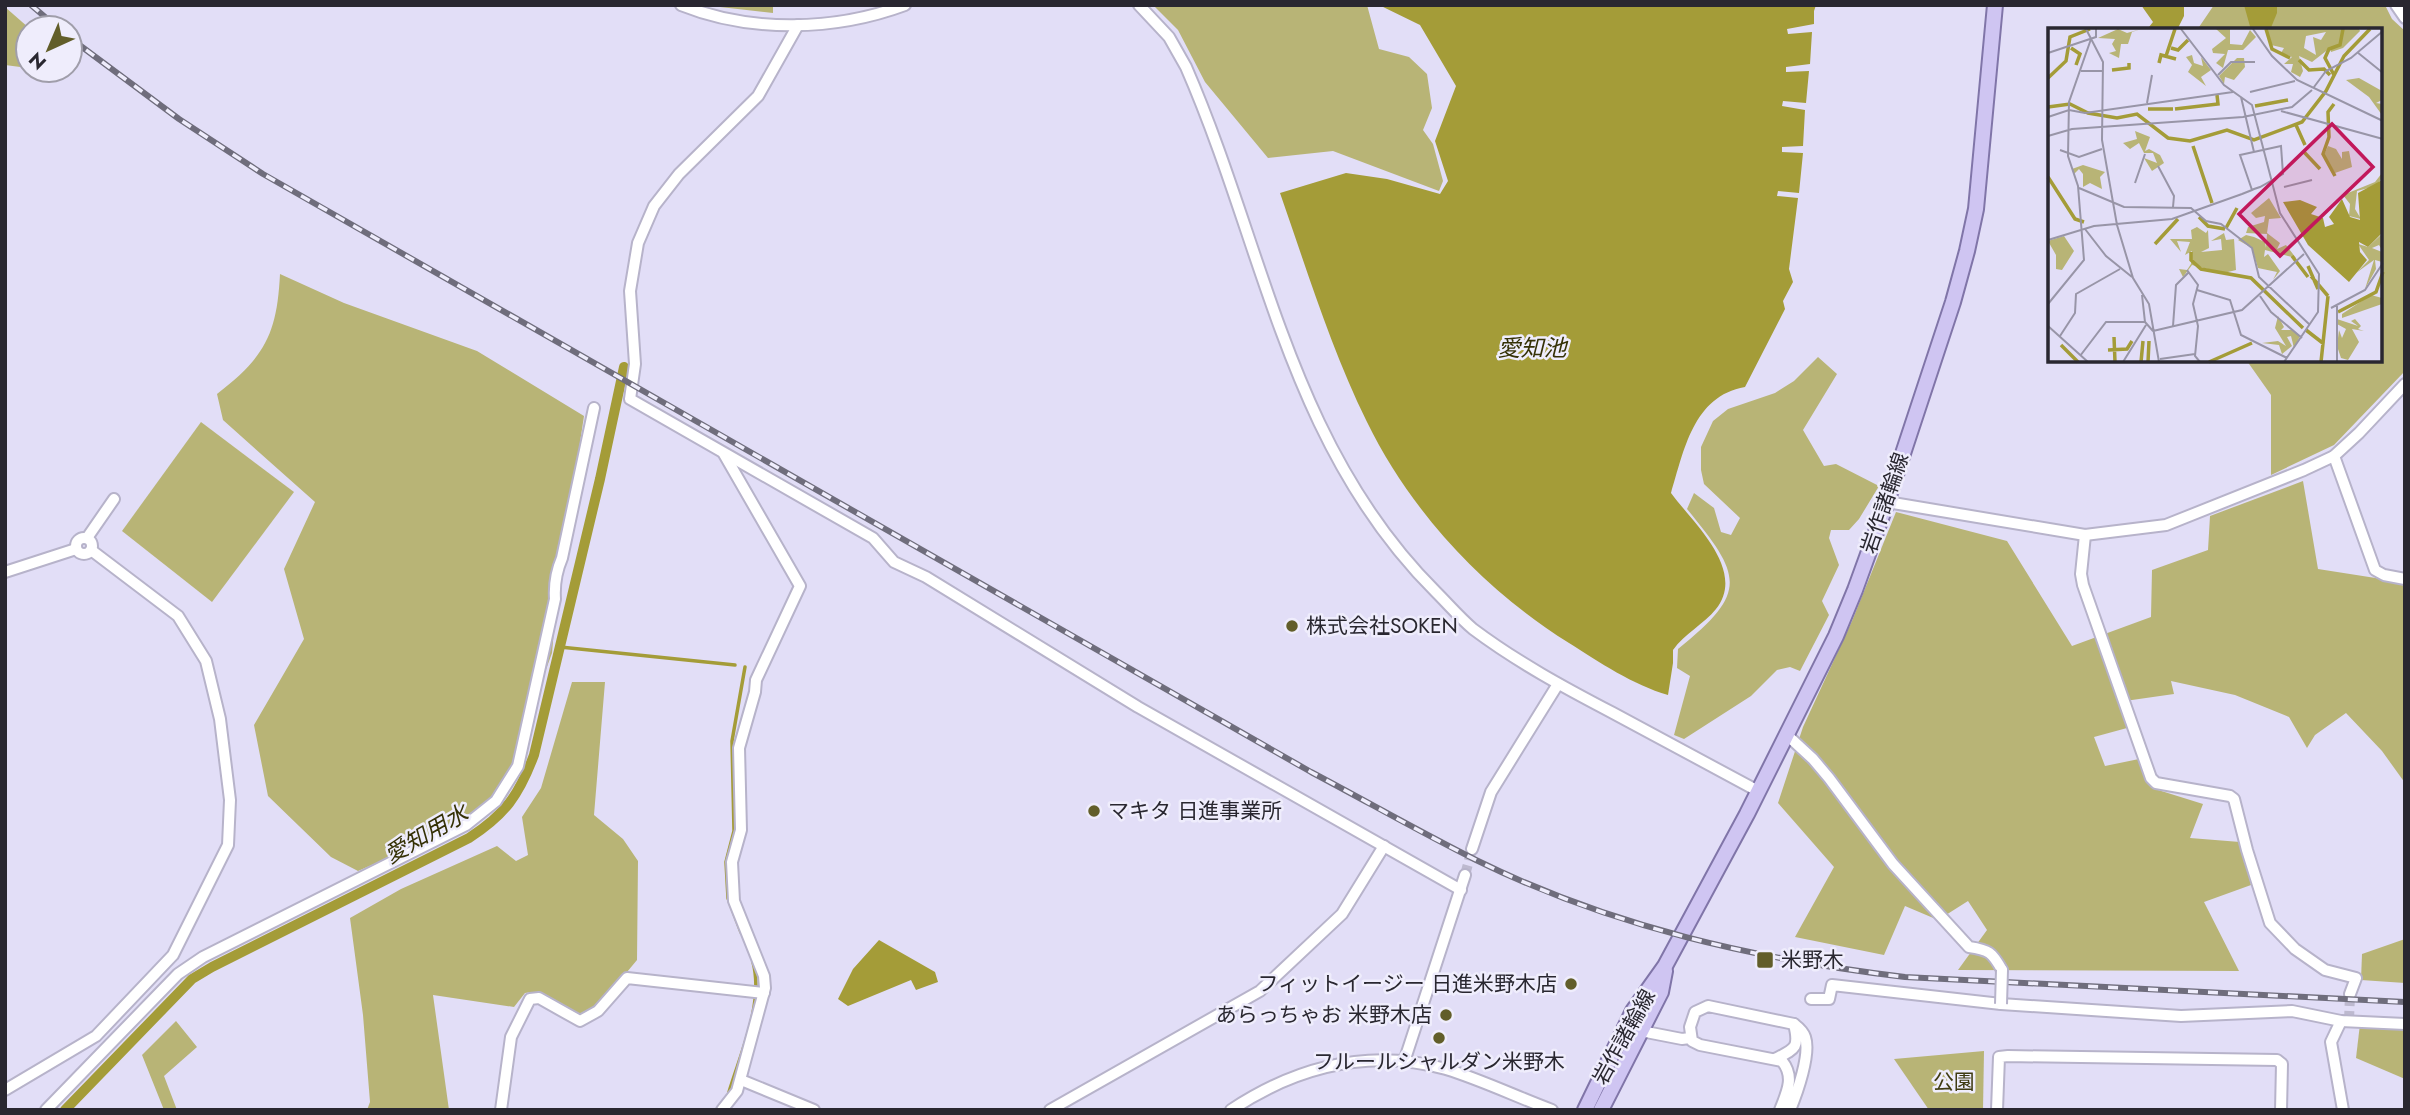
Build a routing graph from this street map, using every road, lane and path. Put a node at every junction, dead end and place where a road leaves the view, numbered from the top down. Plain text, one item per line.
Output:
1 (681, 5) edge
2 (905, 5) edge
3 (1139, 5) edge
4 (1996, 5) edge
5 (2396, 5) edge
6 (2405, 18) edge
7 (797, 25) junction
8 (2404, 387) edge
9 (594, 408) dead end
10 (722, 452) junction
11 (2334, 456) junction
12 (114, 499) dead end
13 (1887, 502) junction
14 (2085, 535) junction
15 (87, 538) junction
16 (76, 548) junction
17 (91, 550) junction
18 (5, 572) edge
19 (2405, 579) edge
20 (1558, 684) junction
21 (1787, 735) junction
22 (1758, 791) junction
23 (1384, 846) junction
24 (1472, 849) tunnel mouth
25 (1465, 875) tunnel mouth
26 (1461, 890) junction
27 (1665, 966) junction
28 (764, 993) junction
29 (2350, 994) tunnel mouth
30 (1811, 999) dead end
31 (2001, 1004) junction
32 (2341, 1021) junction
33 (1794, 1024) junction
34 (2405, 1024) edge
35 (1641, 1031) junction
36 (1690, 1038) junction
37 (1774, 1059) junction
38 (1404, 1062) junction
39 (741, 1080) junction
40 (5, 1090) edge
41 (796, 1106) edge
42 (46, 1110) edge
43 (501, 1110) edge
44 (722, 1110) edge
45 (814, 1110) edge
46 (1050, 1110) edge
47 (1231, 1110) edge
48 (1552, 1110) edge
49 (1585, 1110) edge
50 (1601, 1110) edge
51 (1780, 1110) edge
52 (1790, 1110) edge
53 (1997, 1110) edge
54 (2281, 1110) edge
55 (2343, 1110) edge

1 - 7 street
2 - 7 street
3 - 20 street
4 - 13 main road, 岩作諸輪線
5 - 6 street
7 - 10 street
8 - 11 street
9 - 42 street
10 - 23 street
10 - 28 street
11 - 14 street
11 - 19 street
12 - 15 street
13 - 14 street
13 - 21 main road, 岩作諸輪線
14 - 29 street
15 - 16 street
15 - 17 street
16 - 17 street
16 - 18 street
17 - 40 street
20 - 22 street
20 - 24 street
21 - 22 main road, 岩作諸輪線
21 - 31 street, bridge
22 - 27 main road, 岩作諸輪線
23 - 26 street
23 - 46 street
25 - 26 street
26 - 38 street
27 - 35 main road, 岩作諸輪線
27 - 49 main road, 岩作諸輪線
28 - 39 street
28 - 43 street
30 - 31 street
31 - 32 street
32 - 34 street
32 - 55 street
33 - 36 street
33 - 37 street
33 - 52 street
35 - 36 street
35 - 50 main road, 岩作諸輪線
36 - 37 street
37 - 51 street
38 - 47 street
38 - 48 street
39 - 41 street
39 - 44 street
41 - 45 street
53 - 54 street

